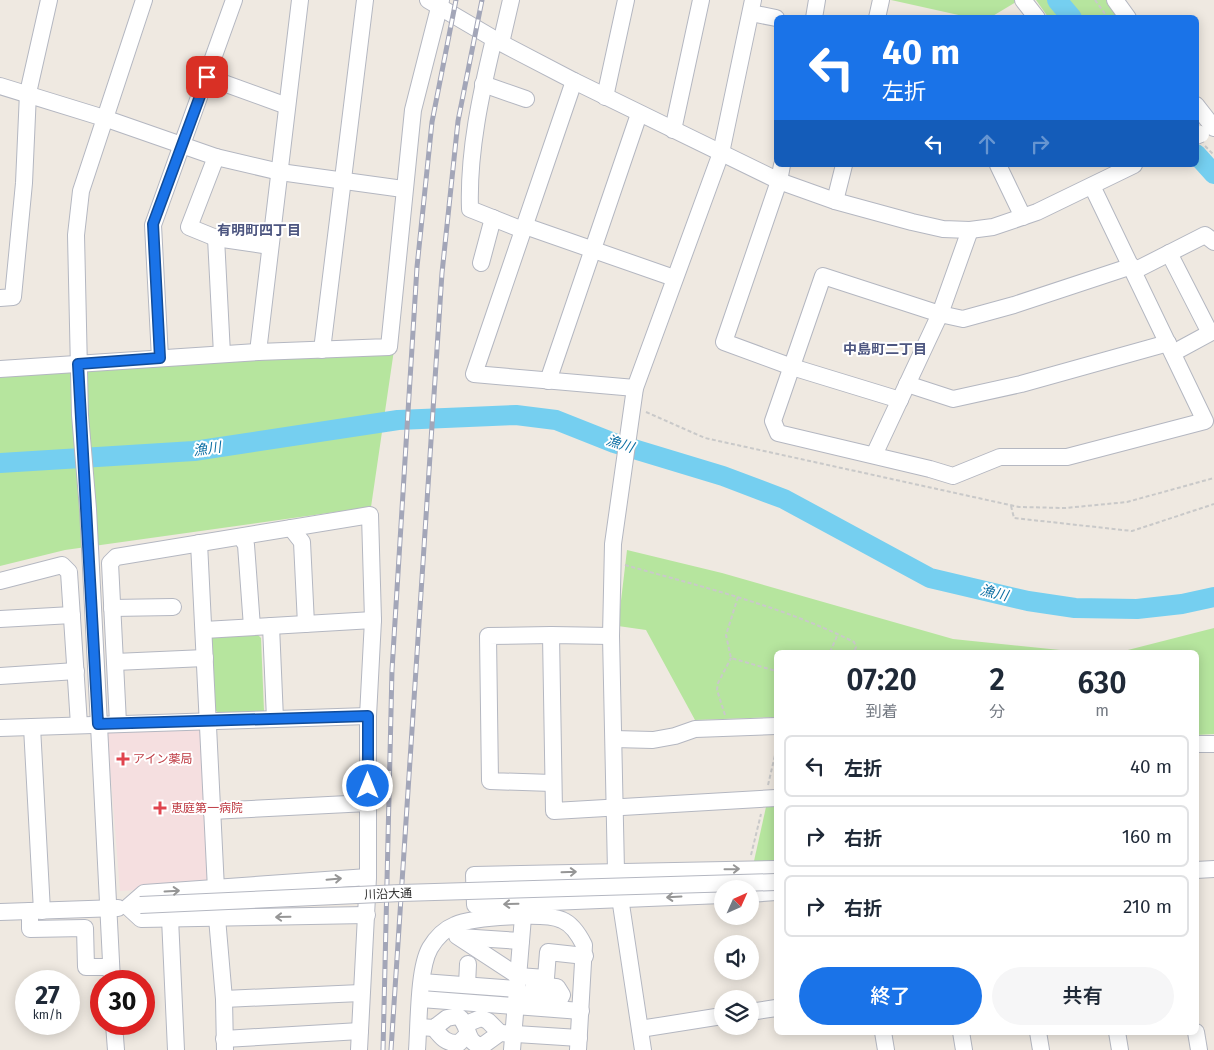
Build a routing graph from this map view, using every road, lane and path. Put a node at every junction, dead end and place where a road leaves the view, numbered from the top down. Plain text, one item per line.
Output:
1 (49, 0) edge
2 (144, 0) edge
3 (234, 0) edge
4 (300, 0) edge
5 (365, 0) edge
6 (511, 0) edge
7 (626, 0) edge
8 (701, 0) edge
9 (817, 0) edge
10 (880, 0) edge
11 (1023, 0) edge
12 (1094, 0) edge
13 (1114, 0) edge
14 (436, 2) edge
15 (752, 6) edge
16 (814, 15) edge
17 (878, 15) edge
18 (1035, 15) edge
19 (1106, 15) edge
20 (1126, 15) edge
21 (774, 17) edge
22 (497, 41) junction
23 (207, 77) junction
24 (574, 81) junction
25 (483, 84) junction
26 (0, 86) edge
27 (28, 93) junction
28 (605, 97) junction
29 (526, 99) dead end
30 (287, 106) junction
31 (1199, 111) edge
32 (639, 114) junction
33 (104, 118) junction
34 (673, 130) junction
35 (1208, 130) edge
36 (181, 144) junction
37 (721, 153) junction
38 (216, 157) junction
39 (844, 167) edge
40 (999, 167) edge
41 (1130, 167) edge
42 (280, 172) junction
43 (781, 173) edge
44 (342, 179) junction
45 (1092, 186) junction
46 (404, 188) junction
47 (836, 201) junction
48 (493, 218) junction
49 (1023, 218) junction
50 (524, 228) junction
51 (970, 230) junction
52 (216, 238) junction
53 (1214, 242) edge
54 (270, 246) junction
55 (593, 250) junction
56 (1169, 253) junction
57 (480, 263) dead end
58 (1133, 268) junction
59 (674, 278) junction
60 (0, 298) edge
61 (940, 314) junction
62 (1171, 348) junction
63 (322, 350) junction
64 (258, 352) junction
65 (222, 354) junction
66 (160, 358) junction
67 (78, 364) junction
68 (792, 367) junction
69 (0, 369) edge
70 (548, 381) junction
71 (907, 384) junction
72 (635, 388) junction
73 (900, 400) junction
74 (874, 456) junction
75 (1214, 504) edge
76 (1011, 506) dead end
77 (291, 528) junction
78 (241, 537) junction
79 (199, 543) junction
80 (618, 563) dead end
81 (0, 581) edge
82 (738, 597) junction
83 (173, 607) dead end
84 (112, 608) junction
85 (72, 615) junction
86 (0, 619) edge
87 (373, 620) junction
88 (306, 624) junction
89 (271, 626) junction
90 (252, 627) junction
91 (204, 630) junction
92 (838, 634) junction
93 (551, 635) junction
94 (611, 636) junction
95 (831, 650) edge
96 (855, 650) edge
97 (205, 658) junction
98 (731, 658) junction
99 (115, 662) junction
100 (774, 670) edge
101 (76, 671) junction
102 (0, 676) edge
103 (368, 716) junction
104 (274, 719) junction
105 (206, 721) junction
106 (118, 723) junction
107 (98, 724) junction
108 (79, 725) junction
109 (774, 726) edge
110 (32, 727) junction
111 (0, 728) edge
112 (725, 728) junction
113 (614, 739) junction
114 (1199, 744) edge
115 (1214, 744) edge
116 (774, 767) edge
117 (552, 783) junction
118 (770, 798) edge
119 (368, 803) junction
120 (615, 808) junction
121 (211, 811) junction
122 (750, 856) dead end
123 (774, 869) edge
124 (1214, 869) edge
125 (1199, 870) edge
126 (616, 871) junction
127 (368, 877) junction
128 (774, 882) edge
129 (216, 889) junction
130 (774, 892) edge
131 (759, 893) edge
132 (714, 895) edge
133 (622, 899) junction
134 (134, 906) junction
135 (108, 908) junction
136 (64, 910) junction
137 (36, 911) junction
138 (0, 912) edge
139 (366, 916) junction
140 (523, 917) junction
141 (170, 918) junction
142 (217, 918) junction
143 (65, 928) junction
144 (441, 934) junction
145 (457, 936) junction
146 (521, 941) junction
147 (585, 956) junction
148 (468, 964) dead end
149 (97, 970) edge
150 (112, 970) edge
151 (422, 982) junction
152 (467, 986) junction
153 (361, 993) junction
154 (533, 994) junction
155 (224, 999) junction
156 (421, 999) junction
157 (582, 1004) junction
158 (774, 1008) edge
159 (759, 1011) edge
160 (714, 1017) edge
161 (426, 1028) junction
162 (640, 1029) junction
163 (467, 1030) junction
164 (360, 1031) junction
165 (507, 1033) junction
166 (115, 1035) edge
167 (541, 1035) junction
168 (884, 1035) edge
169 (962, 1035) edge
170 (1038, 1035) edge
171 (1118, 1035) edge
172 (1196, 1035) edge
173 (579, 1044) edge
174 (225, 1045) edge
175 (116, 1050) edge
176 (176, 1050) edge
177 (359, 1050) edge
178 (417, 1050) edge
179 (512, 1050) edge
180 (644, 1050) edge
181 (886, 1050) edge
182 (964, 1050) edge
183 (1041, 1050) edge
184 (1120, 1050) edge
185 (1198, 1050) edge

1 - 27 street
2 - 33 street
3 - 23 street
4 - 30 street
5 - 44 street
6 - 22 street
7 - 28 street
8 - 34 street
9 - 16 street
10 - 17 street
11 - 18 street
12 - 19 path
13 - 20 street
14 - 22 street
14 - 46 street
15 - 21 street
15 - 37 street
22 - 24 street
22 - 25 street
23 - 30 street
23 - 36 street
24 - 28 street
24 - 50 street
25 - 29 street
25 - 48 street
26 - 27 street
27 - 33 street
27 - 60 street
28 - 32 street
30 - 42 street
31 - 35 street
32 - 34 street
32 - 55 street
33 - 36 street
33 - 67 street
34 - 37 street
36 - 38 street
36 - 66 street
37 - 43 street
37 - 59 street
38 - 42 street
38 - 52 street
39 - 47 street
40 - 49 street
41 - 45 street
42 - 44 street
42 - 54 street
43 - 47 street
43 - 68 street
44 - 46 street
44 - 63 street
45 - 49 street
45 - 58 street
46 - 63 street
47 - 51 street
48 - 50 street
48 - 57 street
49 - 51 street
50 - 55 street
50 - 70 street
51 - 61 street
52 - 54 street
52 - 65 street
53 - 56 street
54 - 64 street
55 - 59 street
55 - 70 street
56 - 58 street
56 - 62 street
58 - 61 street
58 - 62 street
59 - 72 street
61 - 68 street
61 - 71 street
62 - 71 street
62 - 74 street
63 - 64 street
64 - 65 street
65 - 66 street
66 - 67 street
67 - 69 street
67 - 107 street
68 - 73 street
68 - 74 street
70 - 72 street
71 - 73 street
72 - 94 street
73 - 74 street
75 - 76 path
77 - 78 street
77 - 87 street
77 - 88 street
78 - 79 street
78 - 90 street
79 - 84 street
79 - 91 street
80 - 82 path
81 - 85 street
82 - 92 path
82 - 98 path
83 - 84 street
84 - 99 street
85 - 86 street
85 - 101 street
87 - 88 street
87 - 103 street
88 - 89 street
89 - 90 street
89 - 104 street
90 - 91 street
91 - 97 street
92 - 95 path
92 - 96 path
93 - 94 street
93 - 117 street
93 - 117 street
94 - 113 street
97 - 99 street
97 - 105 street
98 - 100 path
98 - 112 path
99 - 106 street
101 - 102 street
101 - 108 street
103 - 104 street
103 - 119 street
104 - 105 street
105 - 106 street
105 - 121 street
106 - 107 street
107 - 108 street
107 - 135 street
108 - 110 street
109 - 112 street
110 - 111 street
110 - 137 street
112 - 113 street
113 - 120 street
114 - 115 street
116 - 118 path
117 - 120 street
118 - 120 street
118 - 122 path
119 - 121 street
119 - 127 street
120 - 126 street
121 - 129 street
126 -> 123 street
124 - 125 street
126 - 133 street
133 -> 126 street
129 -> 127 street
127 - 139 street
128 - 134 street, 川沿大通, bridge
134 -> 129 street
130 - 131 street
132 -> 133 street
133 - 162 street
134 - 135 street, 川沿大通
134 - 141 street
135 - 136 street, 川沿大通
135 - 150 street
136 - 137 street, 川沿大通
136 - 143 street
137 - 138 street, 川沿大通
137 - 143 street
139 -> 142 street
139 - 153 street
140 - 144 street
140 - 146 street
140 - 147 street
141 - 142 street
141 - 176 street
142 - 155 street
143 - 149 street
144 - 145 street
144 - 151 street
145 - 146 street
145 - 154 street
146 - 154 street
147 - 154 street
147 - 157 street
148 - 152 street
151 - 152 street
151 - 156 street
152 - 154 street
153 - 155 street
153 - 164 street
154 - 156 street
154 - 157 street
154 - 157 street
154 - 165 street
154 - 167 street
155 - 174 street
156 - 161 street
157 - 173 street
158 - 159 street
160 - 162 street
161 - 163 street
161 - 163 street
161 - 178 street
162 - 180 street
163 - 165 street
163 - 165 street
164 - 174 street
164 - 177 street
165 - 167 street
165 - 179 street
166 - 175 street
167 - 173 street
168 - 181 street
169 - 182 street
170 - 183 street
171 - 184 street
172 - 185 street

